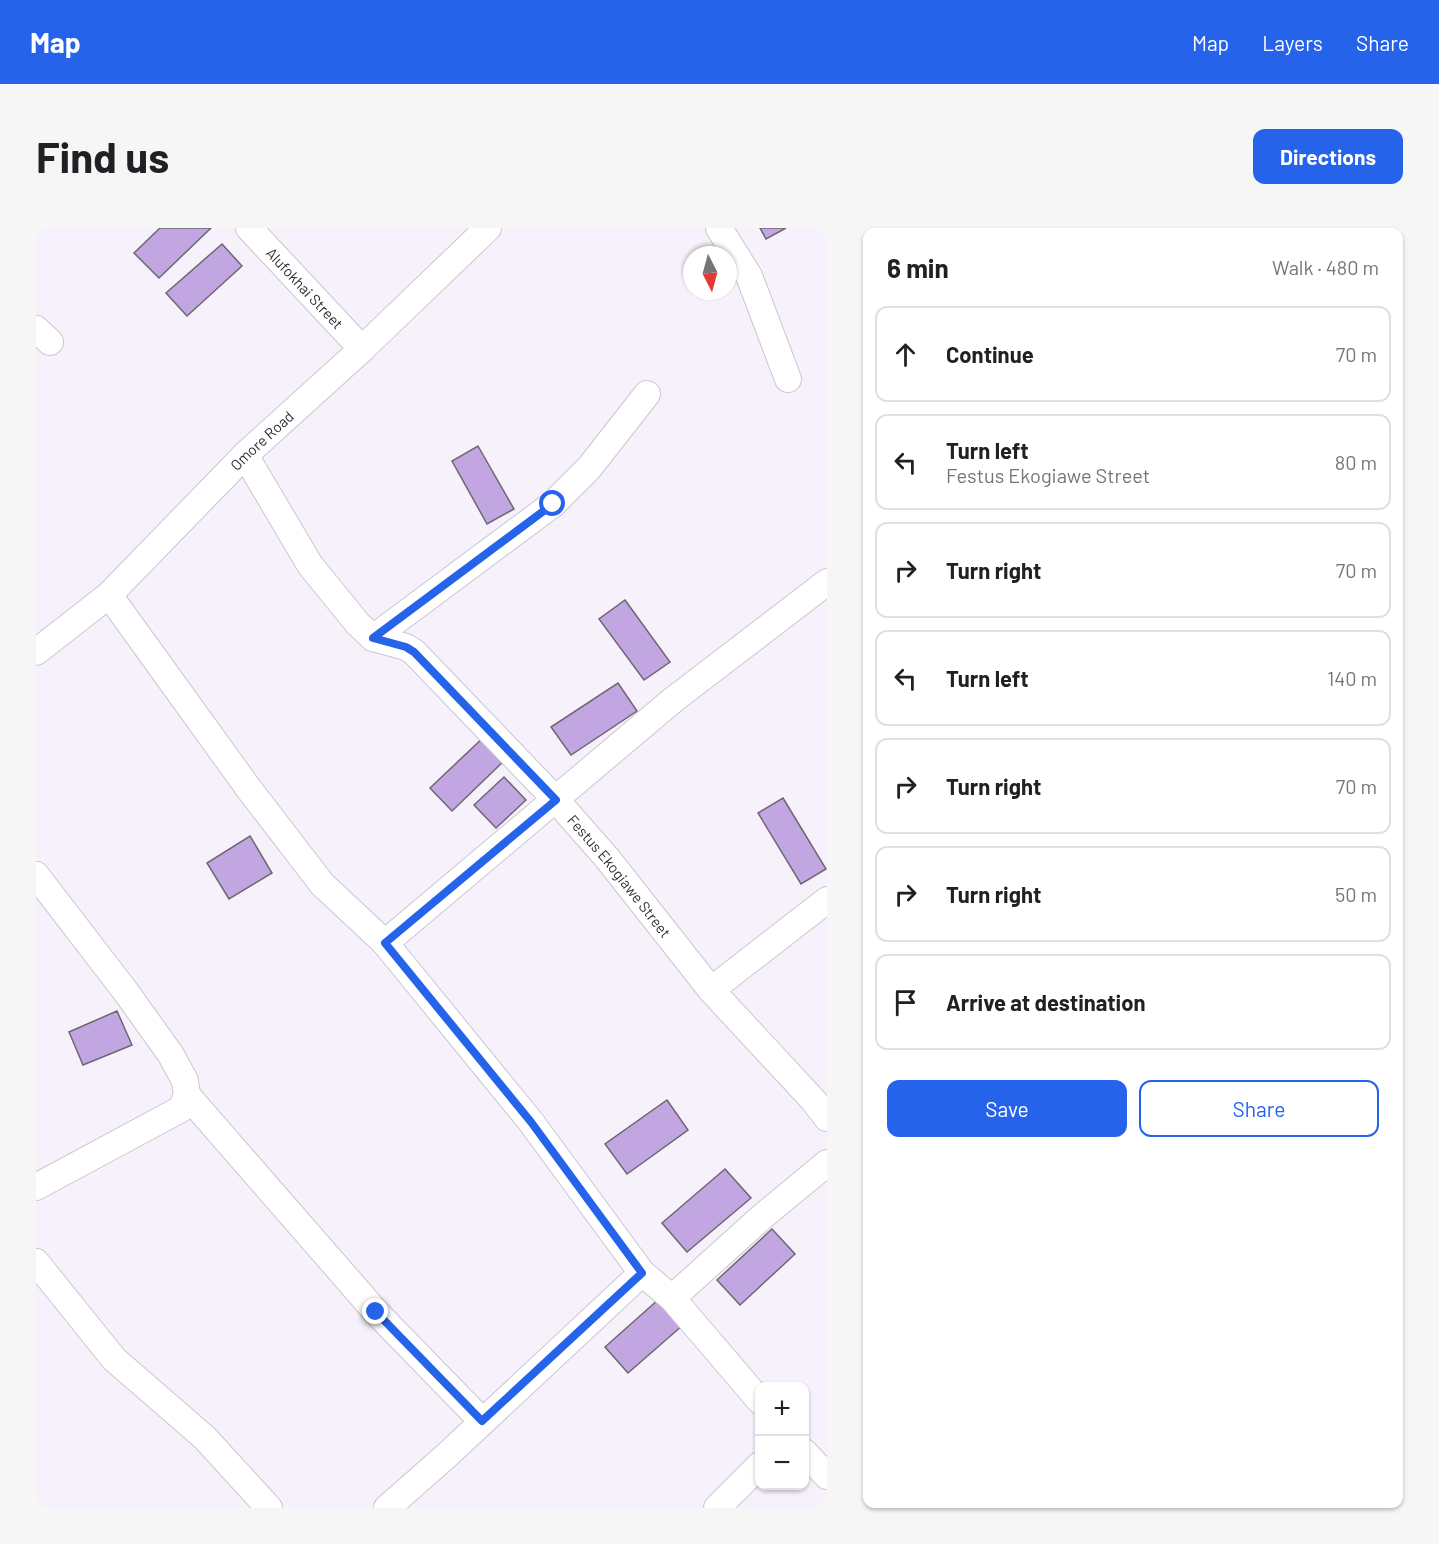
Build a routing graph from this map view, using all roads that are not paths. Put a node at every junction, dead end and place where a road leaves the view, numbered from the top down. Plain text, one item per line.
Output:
1 (249, 228) edge
2 (489, 228) edge
3 (719, 228) edge
4 (362, 349) junction
5 (788, 379) dead end
6 (647, 394) dead end
7 (244, 455) junction
8 (827, 582) edge
9 (109, 595) junction
10 (373, 638) junction
11 (36, 652) edge
12 (556, 800) junction
13 (36, 875) edge
14 (827, 900) edge
15 (385, 943) junction
16 (711, 990) junction
17 (188, 1095) junction
18 (827, 1118) edge
19 (827, 1163) edge
20 (36, 1187) edge
21 (36, 1262) edge
22 (642, 1273) junction
23 (672, 1298) junction
24 (755, 1396) edge
25 (482, 1421) junction
26 (809, 1457) edge
27 (755, 1468) edge
28 (827, 1476) edge
29 (269, 1508) edge
30 (387, 1508) edge
31 (717, 1508) edge

1 - 4 street, Alufokhai Street
2 - 4 street, Omore Road
3 - 5 street
4 - 7 street, Omore Road
6 - 10 street
7 - 9 street, Omore Road
7 - 10 street
8 - 12 street
9 - 11 street, Omore Road
9 - 15 street
10 - 12 street, Festus Ekogiawe Street
12 - 15 street
12 - 16 street, Festus Ekogiawe Street
13 - 17 street
14 - 16 street
15 - 22 street
16 - 18 street, Festus Ekogiawe Street
17 - 20 street
17 - 25 street
19 - 23 street
21 - 29 street
22 - 23 street
22 - 25 street
23 - 24 street
25 - 30 street
26 - 28 street
27 - 31 street

